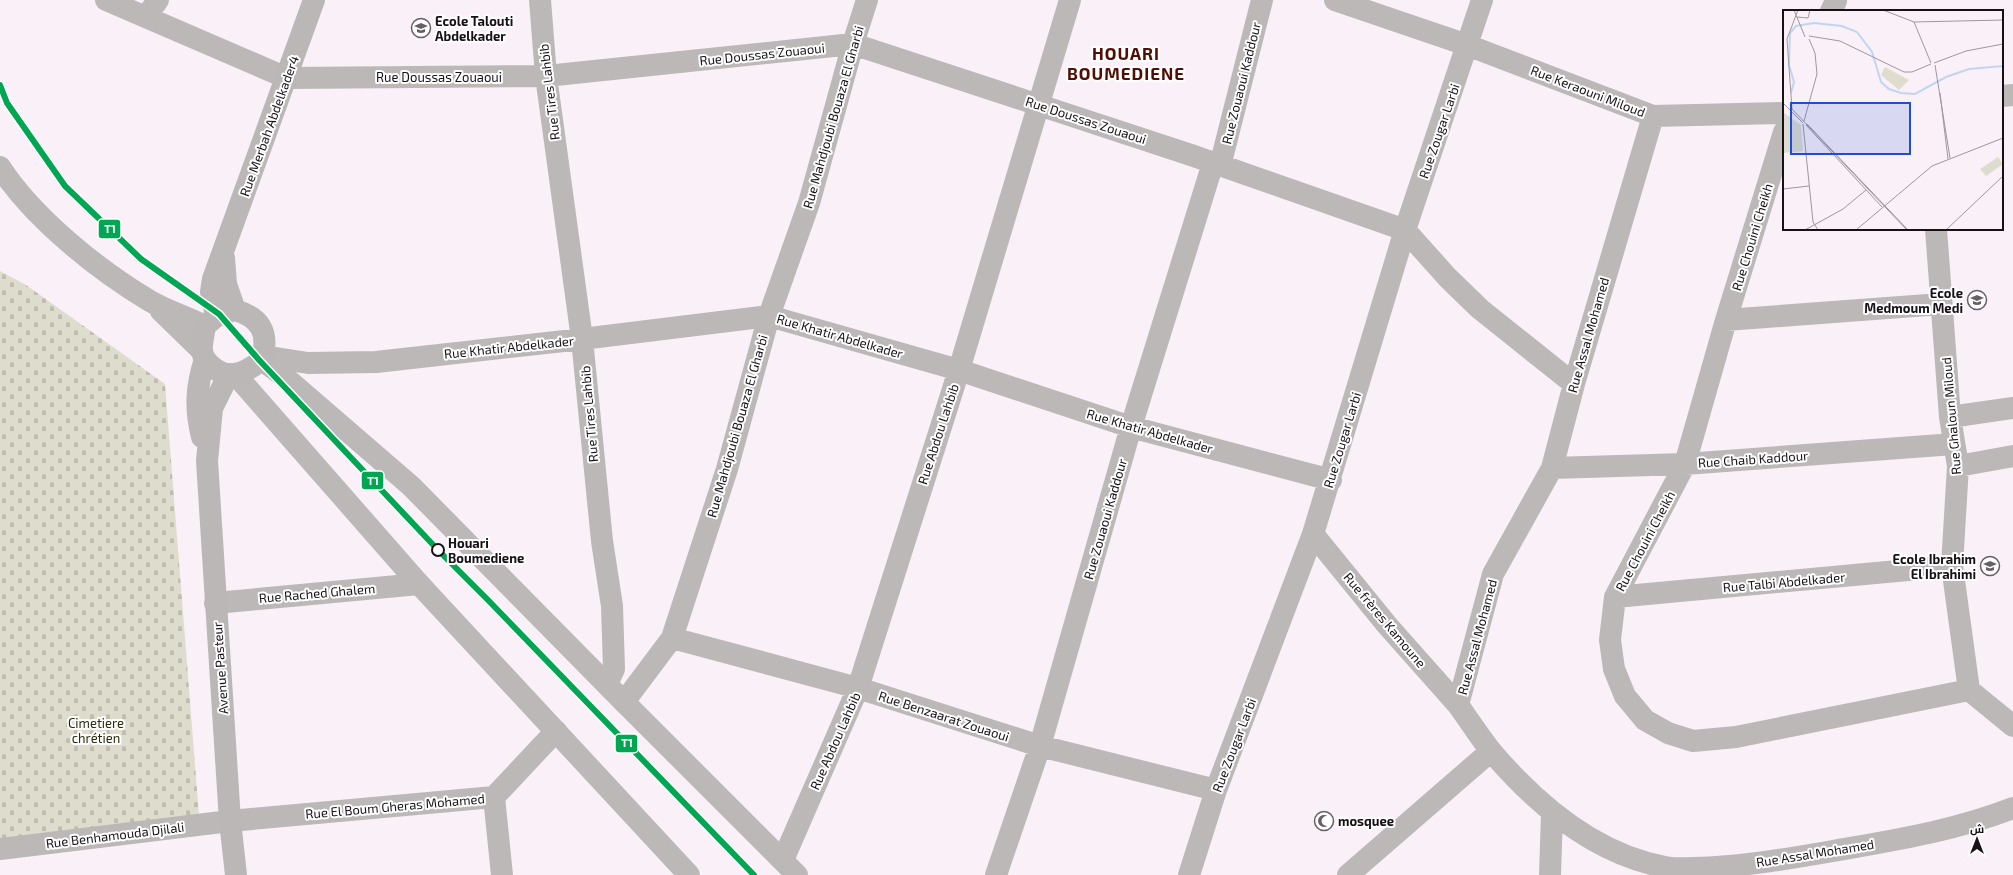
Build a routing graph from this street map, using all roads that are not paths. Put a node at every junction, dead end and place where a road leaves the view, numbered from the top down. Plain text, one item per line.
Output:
1 (106, 0) edge
2 (314, 0) edge
3 (540, 0) edge
4 (867, 0) edge
5 (1070, 0) edge
6 (1262, 0) edge
7 (1335, 0) edge
8 (1482, 0) edge
9 (1832, 0) edge
10 (1837, 0) edge
11 (152, 9) edge
12 (1832, 10) edge
13 (853, 44) junction
14 (1467, 45) junction
15 (546, 76) junction
16 (287, 78) junction
17 (2013, 95) edge
18 (2003, 96) edge
19 (1038, 104) junction
20 (1783, 112) edge
21 (1653, 116) junction
22 (1783, 135) edge
23 (1217, 165) junction
24 (0, 168) edge
25 (1405, 230) junction
26 (1936, 230) edge
27 (151, 302) junction
28 (1941, 304) junction
29 (768, 316) junction
30 (219, 318) junction
31 (1726, 320) junction
32 (582, 339) junction
33 (203, 355) junction
34 (262, 358) junction
35 (959, 370) junction
36 (232, 374) junction
37 (1574, 384) junction
38 (2013, 408) edge
39 (1950, 417) junction
40 (1131, 428) junction
41 (1954, 444) junction
42 (2013, 456) edge
43 (207, 462) junction
44 (1685, 464) junction
45 (1958, 466) junction
46 (1552, 468) junction
47 (1331, 480) junction
48 (1313, 534) junction
49 (1952, 566) junction
50 (419, 584) junction
51 (1615, 597) junction
52 (215, 603) junction
53 (672, 638) junction
54 (607, 684) junction
55 (858, 688) junction
56 (1969, 690) junction
57 (624, 702) junction
58 (1458, 705) junction
59 (2013, 726) edge
60 (556, 732) junction
61 (1040, 746) junction
62 (1491, 750) junction
63 (1216, 790) junction
64 (494, 797) junction
65 (2013, 808) edge
66 (1552, 813) junction
67 (230, 820) junction
68 (0, 849) edge
69 (790, 867) edge
70 (236, 875) edge
71 (502, 875) edge
72 (689, 875) edge
73 (996, 875) edge
74 (1189, 875) edge
75 (1348, 875) edge
76 (1550, 875) edge

1 - 11 street, Rue Doussas Zouaoui
2 - 16 main road, Rue Merbah Abdelkader4
3 - 15 street, Rue Tires Lahbib
4 - 13 street, Rue Mahdjoubi Bouaza El Gharbi
5 - 19 street, Rue Abdou Lahbib
6 - 23 street, Rue Zouaoui Kaddour
7 - 14 street, Rue Keraouni Miloud
8 - 14 street, Rue Zougar Larbi
9 - 10 street
10 - 12 street
11 - 16 street, Rue Doussas Zouaoui
13 - 15 street, Rue Doussas Zouaoui
13 - 19 street, Rue Doussas Zouaoui
13 - 29 street, Rue Mahdjoubi Bouaza El Gharbi
14 - 21 street, Rue Keraouni Miloud
14 - 25 street, Rue Zougar Larbi
15 - 16 street, Rue Doussas Zouaoui
15 - 32 street, Rue Tires Lahbib
16 - 30 main road, Rue Merbah Abdelkader4
17 - 18 street
19 - 23 street, Rue Doussas Zouaoui
19 - 35 street, Rue Abdou Lahbib
20 - 21 street, Rue Keraouni Miloud
21 - 37 street, Rue Assal Mohamed
22 - 31 street, Rue Chouini Cheikh
23 - 25 street, Rue Doussas Zouaoui
23 - 40 street, Rue Zouaoui Kaddour
24 - 27 street
25 - 37 street
25 - 47 street, Rue Zougar Larbi
26 - 28 street, Rue Ghaloun Miloud
27 - 30 street
27 - 33 street
28 - 31 street
28 - 39 street, Rue Ghaloun Miloud
29 - 32 street, Rue Khatir Abdelkader
29 - 35 street, Rue Khatir Abdelkader
29 - 53 street, Rue Mahdjoubi Bouaza El Gharbi
30 - 33 main road
30 - 34 main road
31 - 44 street, Rue Chouini Cheikh
32 - 34 street, Rue Khatir Abdelkader
32 - 54 street, Rue Tires Lahbib
33 - 36 main road
33 - 43 main road
34 - 36 main road
34 - 54 street
35 - 40 street, Rue Khatir Abdelkader
35 - 55 street, Rue Abdou Lahbib
36 - 43 main road
36 - 50 street
37 - 46 street, Rue Assal Mohamed
38 - 39 street
39 - 41 street, Rue Ghaloun Miloud
40 - 47 street, Rue Khatir Abdelkader
40 - 61 street, Rue Zouaoui Kaddour
41 - 44 street, Rue Chaib Kaddour
41 - 45 street, Rue Ghaloun Miloud
42 - 45 street
43 - 52 main road, Avenue Pasteur
44 - 46 street, Rue Chaib Kaddour
44 - 51 street, Rue Chouini Cheikh
45 - 49 street, Rue Ghaloun Miloud
46 - 58 street, Rue Assal Mohamed
47 - 48 street, Rue Zougar Larbi
48 - 58 street, Rue frères Kamoune
48 - 63 street, Rue Zougar Larbi
49 - 51 street, Rue Talbi Abdelkader
49 - 56 street, Rue Ghaloun Miloud
50 - 52 street, Rue Rached Ghalem
50 - 60 street
51 - 56 street, Rue Chouini Cheikh
52 - 67 main road, Avenue Pasteur
53 - 55 street, Rue Benzaarat Zouaoui
53 - 57 street, Rue Mahdjoubi Bouaza El Gharbi
54 - 57 street
55 - 61 street, Rue Benzaarat Zouaoui
55 - 69 street, Rue Abdou Lahbib
56 - 59 street
57 - 69 street
58 - 62 street, Rue Assal Mohamed
60 - 64 street, Rue El Boum Gheras Mohamed
60 - 72 street
61 - 63 street, Rue Benzaarat Zouaoui
61 - 73 street, Rue Zouaoui Kaddour
62 - 66 street, Rue Assal Mohamed
62 - 75 street
63 - 74 street, Rue Zougar Larbi
64 - 67 street, Rue El Boum Gheras Mohamed
64 - 71 street
65 - 66 street, Rue Assal Mohamed
66 - 76 street
67 - 68 street, Rue Benhamouda Djilali
67 - 70 main road, Avenue Pasteur

